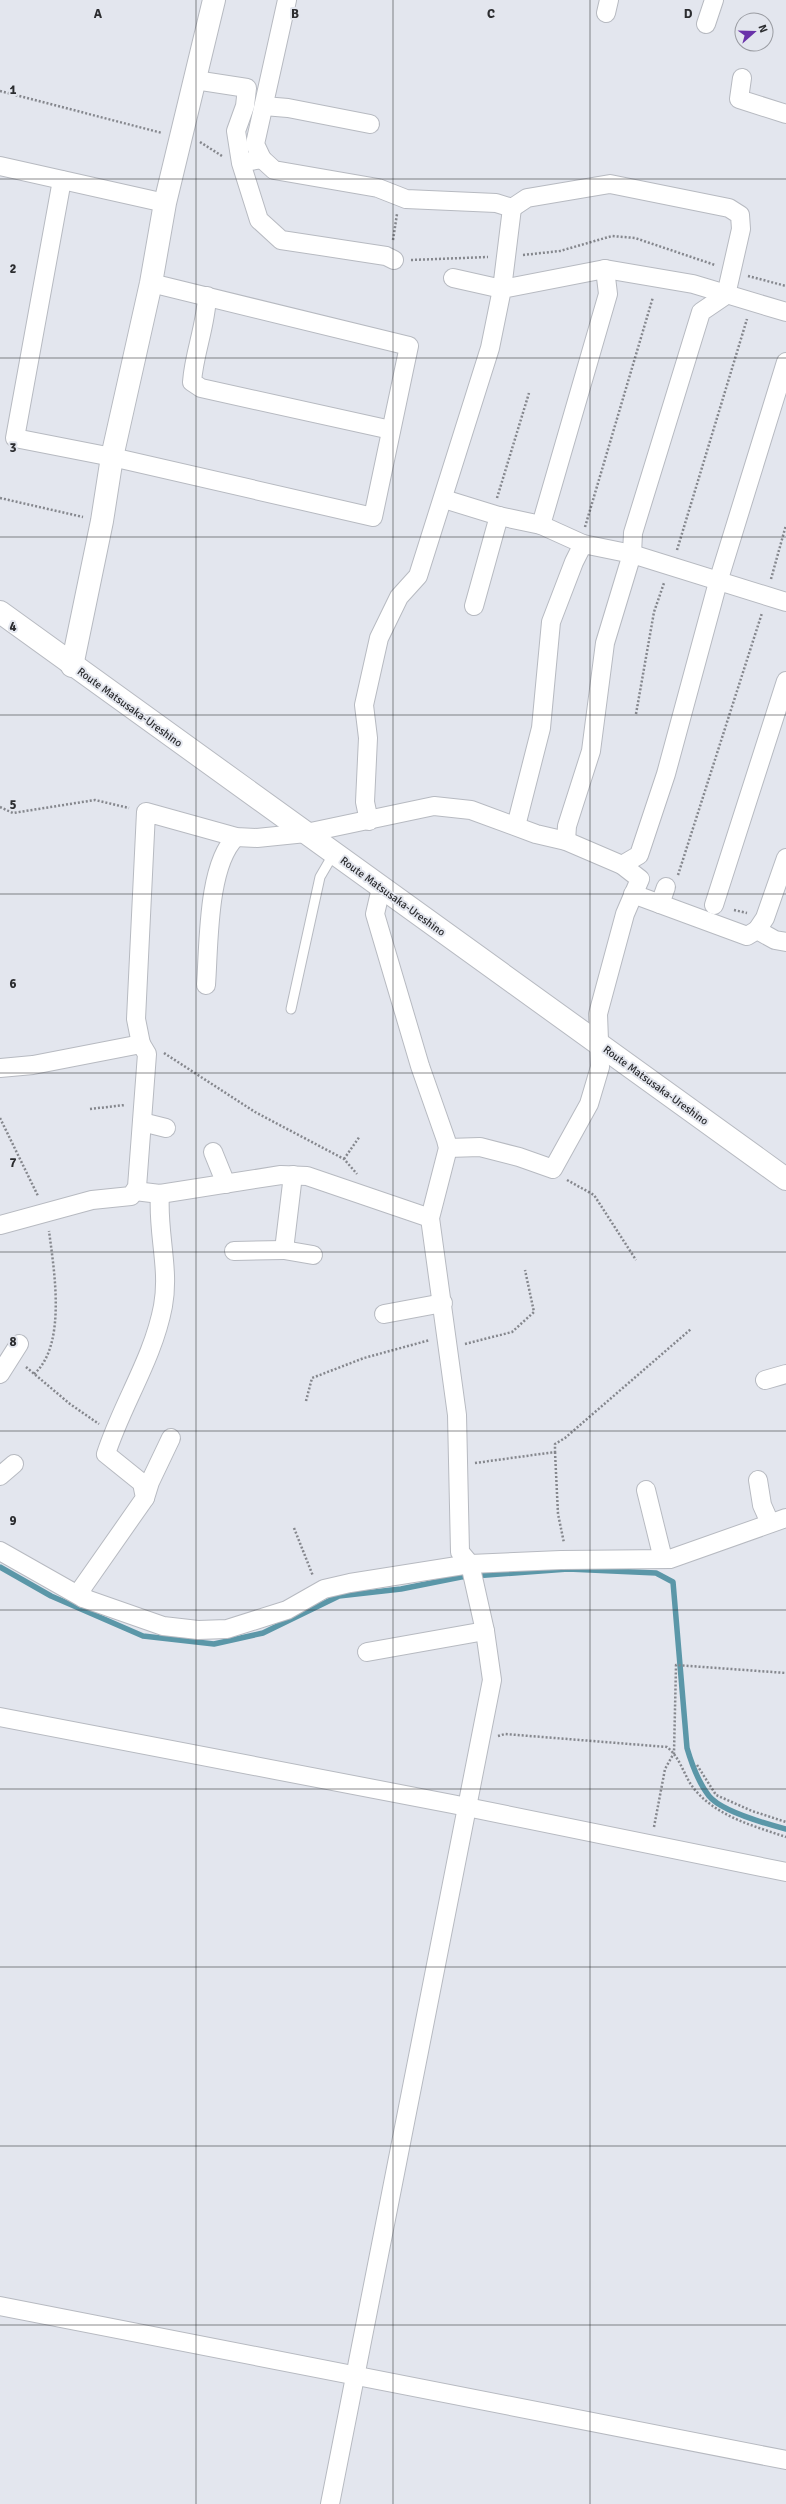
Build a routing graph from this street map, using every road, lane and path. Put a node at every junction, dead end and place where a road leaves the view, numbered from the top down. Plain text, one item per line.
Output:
1 (214, 0) edge
2 (286, 0) edge
3 (714, 0) edge
4 (706, 24) dead end
5 (742, 78) dead end
6 (195, 80) junction
7 (0, 91) edge
8 (264, 106) junction
9 (786, 114) edge
10 (370, 124) dead end
11 (168, 135) dead end
12 (262, 159) junction
13 (241, 163) junction
14 (0, 166) edge
15 (62, 180) junction
16 (400, 197) junction
17 (165, 203) junction
18 (512, 208) junction
19 (394, 260) joint
20 (605, 269) junction
21 (453, 278) dead end
22 (152, 283) junction
23 (502, 289) junction
24 (726, 295) junction
25 (207, 296) junction
26 (654, 297) dead end
27 (786, 312) edge
28 (747, 319) dead end
29 (786, 362) edge
30 (529, 393) dead end
31 (391, 430) junction
32 (112, 457) junction
33 (0, 498) edge
34 (444, 499) junction
35 (499, 516) junction
36 (102, 521) junction
37 (541, 525) junction
38 (786, 526) edge
39 (583, 544) junction
40 (632, 554) junction
41 (672, 567) junction
42 (718, 582) junction
43 (766, 596) junction
44 (786, 602) edge
45 (474, 606) dead end
46 (0, 612) edge
47 (72, 666) junction
48 (786, 680) edge
49 (636, 714) dead end
50 (0, 807) edge
51 (146, 812) junction
52 (369, 821) junction
53 (516, 826) junction
54 (306, 833) junction
55 (236, 837) junction
56 (566, 841) junction
57 (334, 853) junction
58 (786, 858) edge
59 (622, 866) junction
60 (666, 887) joint
61 (381, 888) junction
62 (633, 894) junction
63 (660, 904) junction
64 (714, 905) dead end
65 (757, 930) junction
66 (786, 942) edge
67 (206, 985) dead end
68 (291, 1009) dead end
69 (140, 1044) junction
70 (600, 1044) junction
71 (0, 1068) edge
72 (90, 1109) dead end
73 (142, 1114) junction
74 (0, 1118) edge
75 (166, 1128) dead end
76 (360, 1136) dead end
77 (448, 1148) junction
78 (213, 1152) dead end
79 (344, 1159) junction
80 (553, 1169) junction
81 (293, 1176) junction
82 (786, 1179) edge
83 (226, 1184) junction
84 (135, 1191) junction
85 (160, 1194) junction
86 (376, 1201) junction
87 (44, 1213) junction
88 (430, 1218) junction
89 (0, 1225) edge
90 (284, 1250) junction
91 (234, 1251) dead end
92 (313, 1255) dead end
93 (636, 1260) dead end
94 (443, 1303) junction
95 (384, 1314) dead end
96 (691, 1329) dead end
97 (16, 1350) joint
98 (0, 1374) edge
99 (34, 1374) junction
100 (786, 1374) edge
101 (766, 1380) dead end
102 (112, 1433) junction
103 (171, 1438) dead end
104 (555, 1452) junction
105 (14, 1464) dead end
106 (459, 1465) junction
107 (0, 1476) edge
108 (758, 1480) dead end
109 (646, 1490) dead end
110 (145, 1498) junction
111 (778, 1521) edge
112 (294, 1528) dead end
113 (0, 1551) edge
114 (663, 1559) junction
115 (565, 1560) junction
116 (470, 1564) junction
117 (319, 1592) junction
118 (83, 1598) junction
119 (485, 1631) junction
120 (367, 1652) dead end
121 (786, 1673) edge
122 (0, 1717) edge
123 (481, 1740) junction
124 (674, 1753) junction
125 (697, 1765) dead end
126 (466, 1808) junction
127 (786, 1822) edge
128 (786, 1837) edge
129 (650, 1845) junction
130 (786, 1872) edge
131 (0, 2306) edge
132 (355, 2375) junction
133 (786, 2460) edge
134 (330, 2504) edge

1 - 6 main road
2 - 8 street
3 - 4 street
5 - 9 street
6 - 13 street
6 - 17 main road
7 - 11 path
8 - 10 street
8 - 12 street
12 - 13 street
12 - 16 street
13 - 19 street
14 - 15 street
15 - 17 street
15 - 32 street
16 - 18 street
16 - 19 path
17 - 22 main road
18 - 23 street
18 - 24 street
20 - 23 street
20 - 24 street
20 - 37 street
21 - 23 street
22 - 25 street
22 - 32 main road
23 - 34 street
24 - 27 street
24 - 40 street
25 - 31 street
25 - 31 street
26 - 39 path
28 - 41 path
29 - 42 street
30 - 35 path
31 - 32 street
32 - 36 main road
33 - 36 path
34 - 35 street
34 - 52 street
35 - 37 street
35 - 45 street
36 - 47 main road
37 - 39 street
38 - 43 path
39 - 40 street
39 - 53 street
40 - 41 street
40 - 56 street
41 - 42 street
41 - 49 path
42 - 43 street
42 - 59 street
43 - 44 street
43 - 60 path
46 - 47 main road, Route Matsusaka-Ureshino
47 - 54 main road, Route Matsusaka-Ureshino
48 - 64 street
50 - 51 path
51 - 55 street
51 - 69 street
52 - 53 street
52 - 54 street
53 - 56 street
54 - 55 street
54 - 57 main road, Route Matsusaka-Ureshino
55 - 67 street
56 - 59 street
57 - 61 main road, Route Matsusaka-Ureshino
57 - 68 lane
58 - 65 street
59 - 62 street
60 - 63 street
61 - 70 main road, Route Matsusaka-Ureshino
61 - 77 street
62 - 63 street
62 - 70 street
63 - 65 street
65 - 66 street
69 - 71 street
69 - 73 street
69 - 79 path
70 - 80 street
70 - 82 main road, Route Matsusaka-Ureshino
72 - 73 path
73 - 75 street
73 - 84 street
74 - 87 path
76 - 79 path
77 - 80 street
77 - 88 street
78 - 83 street
79 - 86 path
80 - 93 path
81 - 83 street
81 - 86 street
81 - 90 street
83 - 85 street
84 - 85 street
84 - 87 street
85 - 102 street
86 - 88 street
87 - 89 street
87 - 99 path
88 - 94 street
90 - 91 street
90 - 92 street
94 - 95 street
94 - 106 street
96 - 104 path
97 - 98 street
97 - 99 path
99 - 102 path
100 - 101 street
102 - 110 street
103 - 110 street
104 - 106 path
104 - 115 path
105 - 107 street
106 - 116 street
108 - 111 street
109 - 114 street
110 - 118 street
111 - 114 street
112 - 117 path
113 - 118 street
114 - 115 street
115 - 116 street
116 - 117 street
116 - 119 street
117 - 118 street
119 - 120 street
119 - 123 street
121 - 124 path
122 - 126 street
123 - 124 path
123 - 126 street
124 - 128 path
124 - 129 path
125 - 127 path
126 - 129 street
126 - 132 street
129 - 130 street
131 - 132 street
132 - 133 street
132 - 134 street

